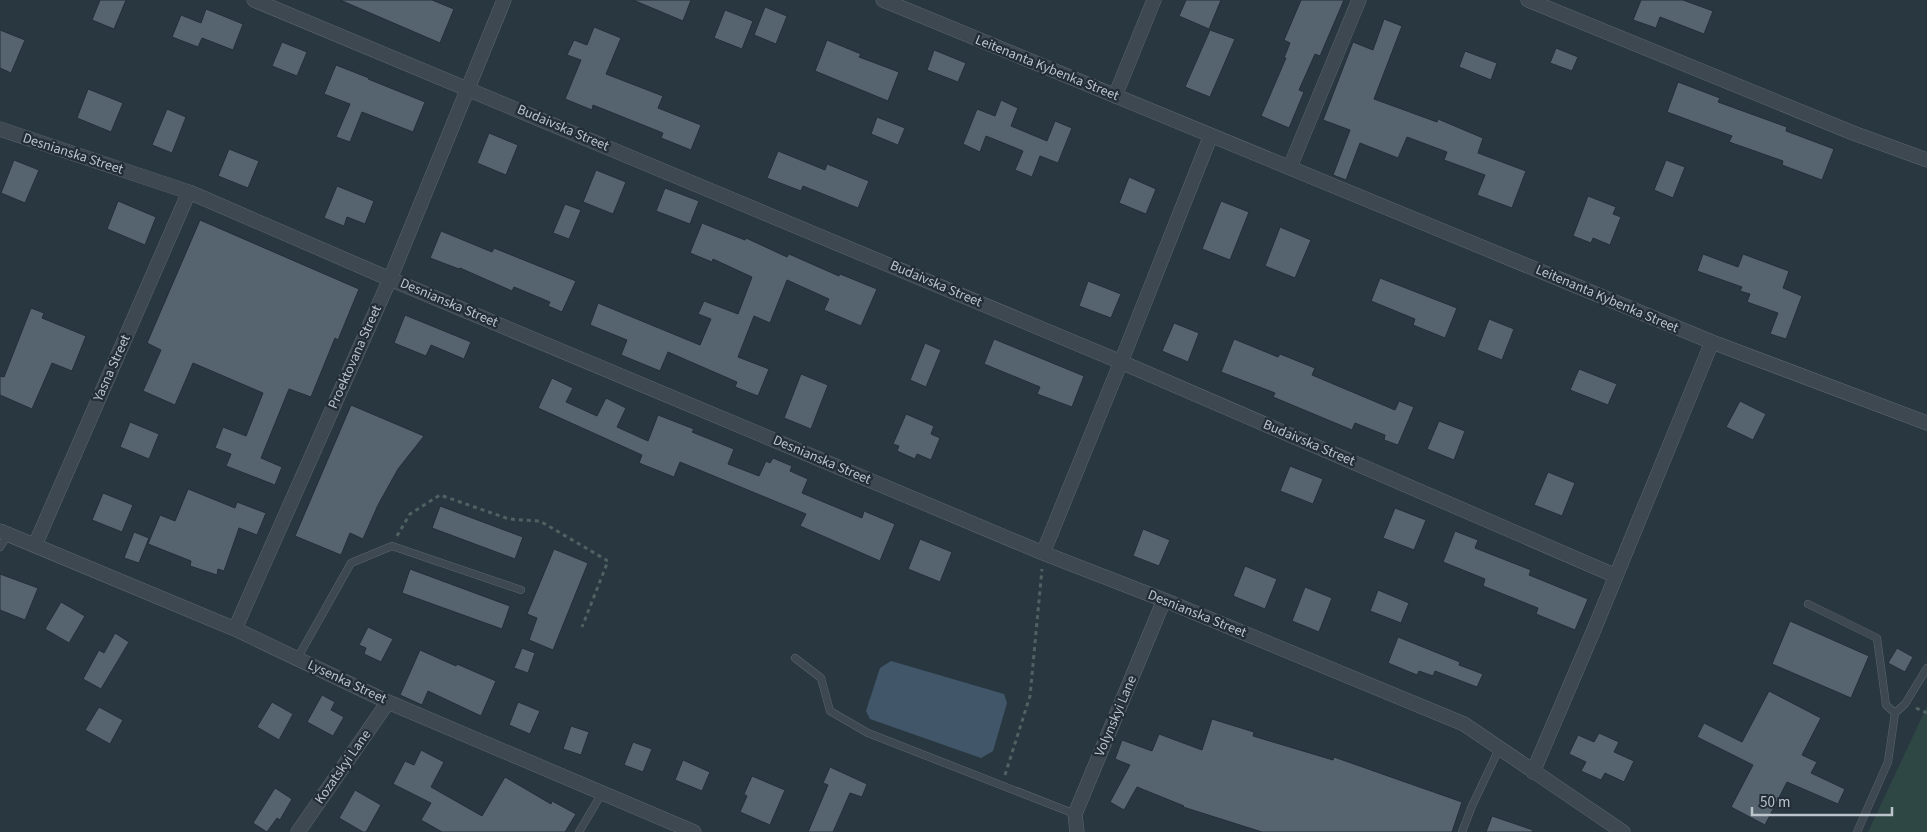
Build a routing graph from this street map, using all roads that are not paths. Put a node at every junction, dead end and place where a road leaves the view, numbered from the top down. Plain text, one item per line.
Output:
1 (254, 0) edge
2 (504, 0) edge
3 (883, 0) edge
4 (1154, 0) edge
5 (1359, 0) edge
6 (1528, 0) edge
7 (469, 88) junction
8 (1115, 96) junction
9 (1, 132) edge
10 (1211, 135) junction
11 (1927, 160) edge
12 (1290, 167) junction
13 (189, 192) junction
14 (390, 279) junction
15 (1712, 342) junction
16 (1122, 362) junction
17 (1927, 424) edge
18 (4, 533) edge
19 (35, 545) junction
20 (0, 547) edge
21 (1043, 553) junction
22 (1616, 576) junction
23 (521, 590) dead end
24 (1164, 600) junction
25 (1808, 604) dead end
26 (235, 629) junction
27 (795, 658) dead end
28 (297, 659) junction
29 (1927, 668) edge
30 (388, 702) junction
31 (1895, 713) junction
32 (1499, 749) junction
33 (1533, 772) junction
34 (602, 793) junction
35 (1075, 814) junction
36 (298, 832) edge
37 (579, 832) edge
38 (694, 832) edge
39 (1077, 832) edge
40 (1462, 832) edge
41 (1623, 832) edge
42 (1856, 832) edge

1 - 7 street, Budaivska Street
2 - 7 street, Proektovana Street
3 - 8 street, Leitenanta Kybenka Street
4 - 8 street
5 - 12 street
6 - 11 street
7 - 14 street, Proektovana Street
7 - 16 street, Budaivska Street
8 - 10 street, Leitenanta Kybenka Street
9 - 13 street, Desnianska Street
10 - 12 street, Leitenanta Kybenka Street
10 - 16 street
12 - 15 street, Leitenanta Kybenka Street
13 - 14 street, Desnianska Street
13 - 19 street, Yasna Street
14 - 21 street, Desnianska Street
14 - 26 street, Proektovana Street
15 - 17 street, Leitenanta Kybenka Street
15 - 22 street
16 - 21 street
16 - 22 street, Budaivska Street
18 - 19 street, Lysenka Street
18 - 20 lane
19 - 26 street, Lysenka Street
21 - 24 street, Desnianska Street
22 - 33 street
23 - 28 lane
24 - 32 street, Desnianska Street
24 - 35 street, Volynskyi Lane
25 - 31 lane
26 - 28 street, Lysenka Street
27 - 35 lane
28 - 30 street, Lysenka Street
29 - 31 lane
30 - 34 street, Lysenka Street
30 - 36 street, Kozatskyi Lane
31 - 42 lane
32 - 33 street, Desnianska Street
32 - 40 lane
33 - 41 street, Desnianska Street
34 - 37 lane
34 - 38 street, Lysenka Street
35 - 39 street, Volynskyi Lane

